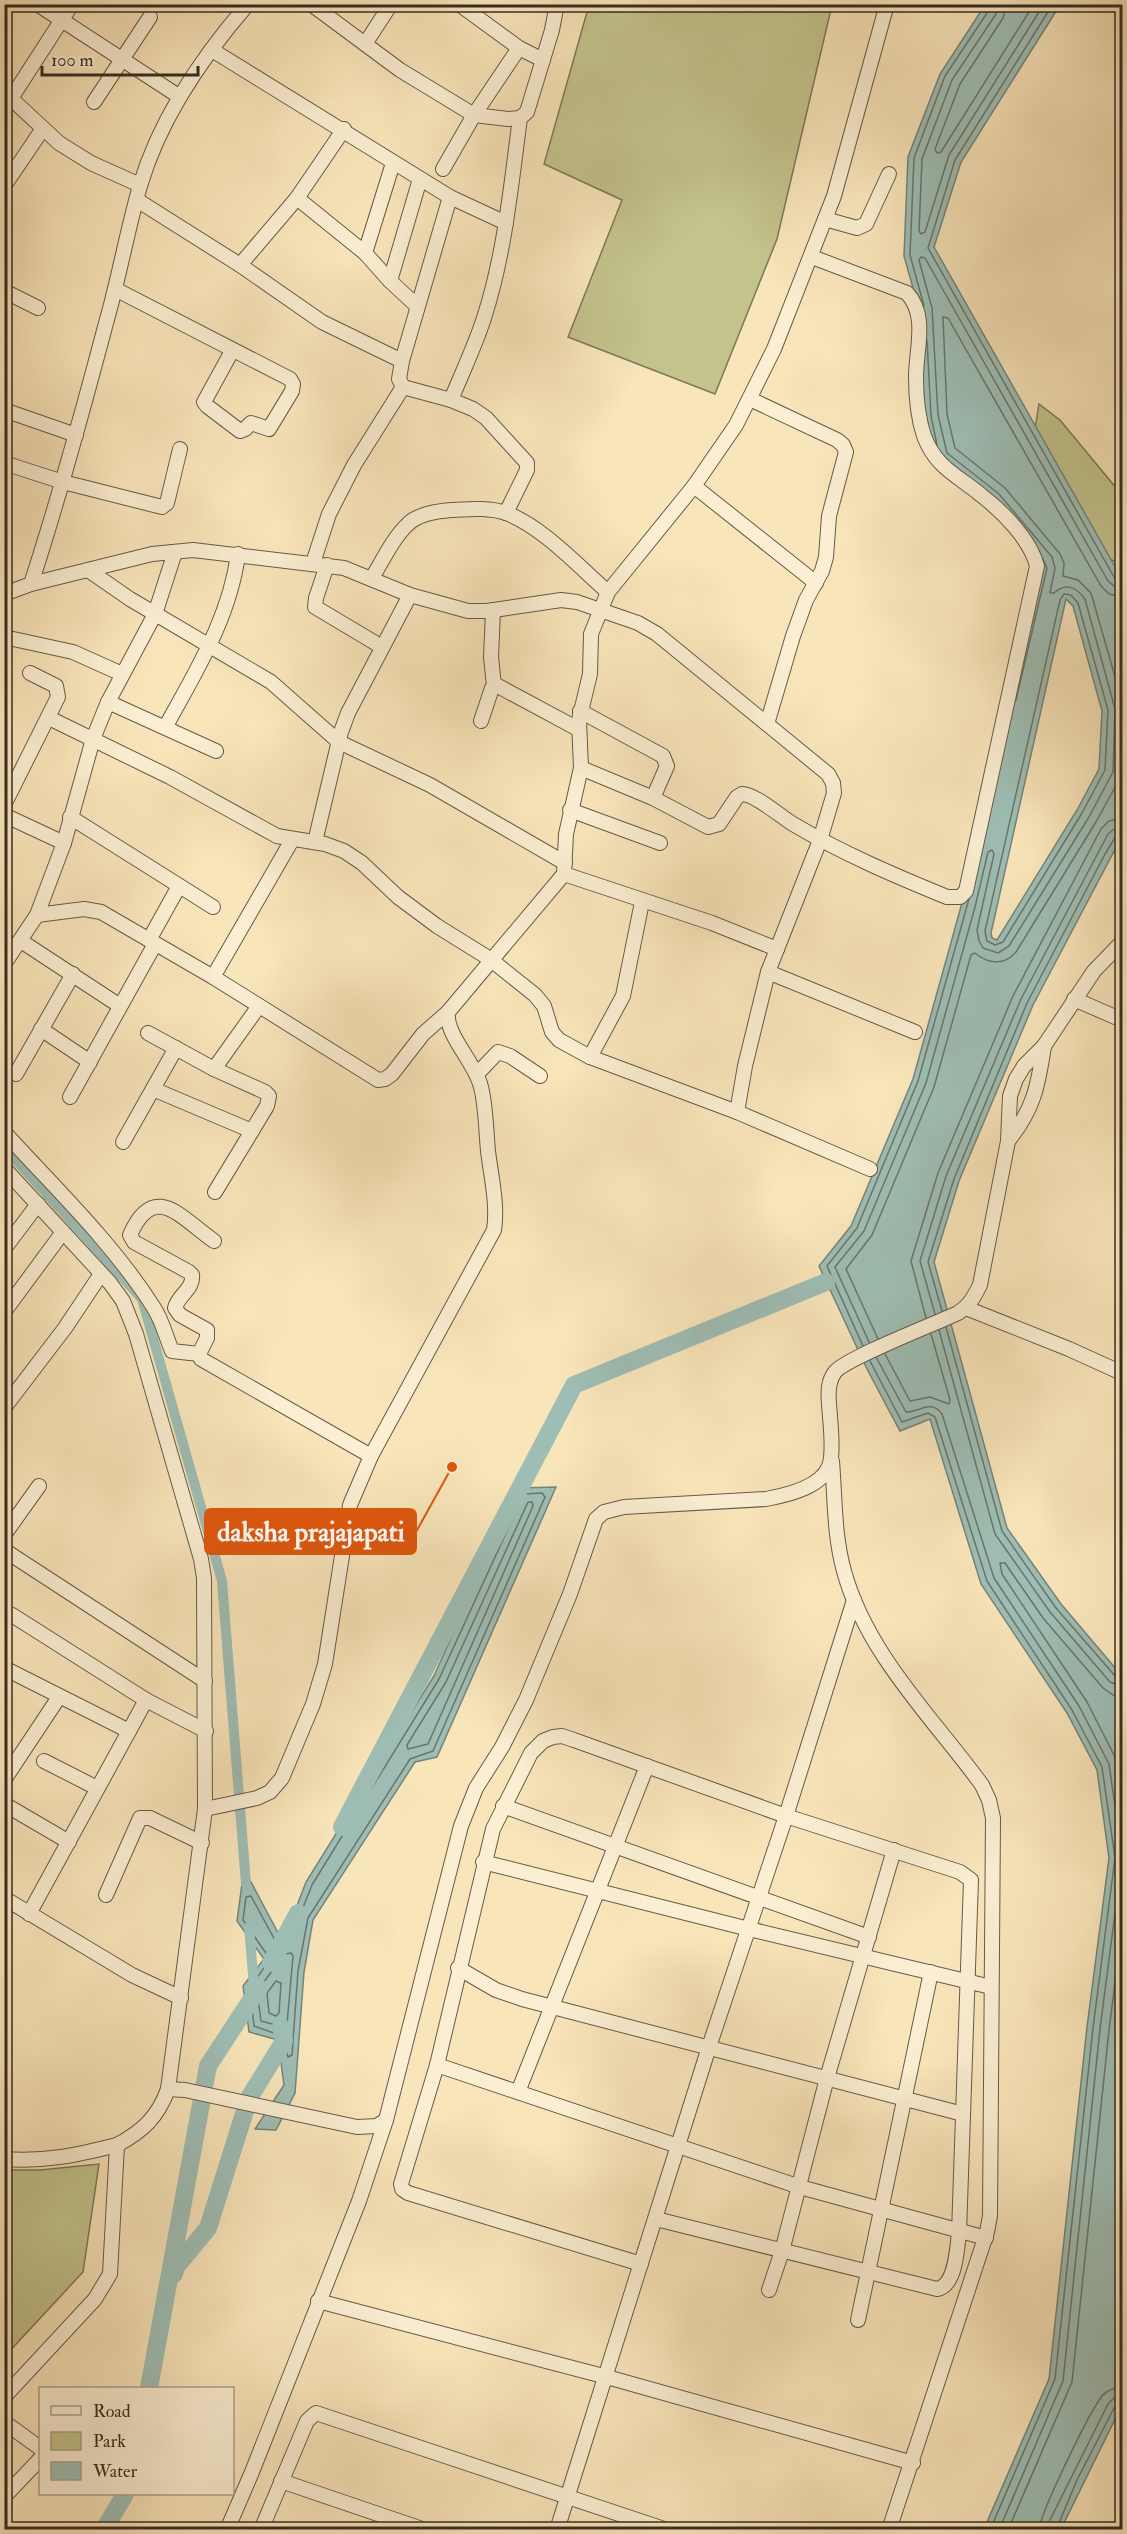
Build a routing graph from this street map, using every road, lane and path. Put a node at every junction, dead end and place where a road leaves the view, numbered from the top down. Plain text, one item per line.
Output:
1 (37, 4) edge
2 (72, 4) edge
3 (248, 4) edge
4 (311, 4) edge
5 (391, 4) edge
6 (459, 4) edge
7 (557, 4) edge
8 (887, 4) edge
9 (150, 16) dead end
10 (62, 20) junction
11 (365, 44) junction
12 (519, 48) junction
13 (212, 50) junction
14 (121, 58) junction
15 (543, 60) junction
16 (8, 94) edge
17 (180, 97) junction
18 (94, 102) dead end
19 (474, 115) junction
20 (520, 118) junction
21 (344, 129) junction
22 (42, 130) junction
23 (393, 163) junction
24 (443, 169) dead end
25 (890, 174) dead end
26 (420, 179) junction
27 (140, 185) junction
28 (4, 186) edge
29 (450, 196) junction
30 (297, 198) junction
31 (137, 200) junction
32 (825, 219) junction
33 (506, 223) junction
34 (365, 253) junction
35 (812, 256) junction
36 (240, 265) junction
37 (390, 281) junction
38 (116, 289) junction
39 (4, 291) edge
40 (417, 306) junction
41 (38, 308) dead end
42 (232, 351) junction
43 (402, 361) junction
44 (403, 387) junction
45 (750, 399) junction
46 (451, 400) junction
47 (4, 410) edge
48 (76, 435) junction
49 (180, 449) dead end
50 (4, 463) edge
51 (63, 482) junction
52 (694, 486) junction
53 (506, 513) junction
54 (175, 552) junction
55 (238, 554) junction
56 (313, 563) junction
57 (327, 565) junction
58 (88, 570) junction
59 (372, 578) junction
60 (816, 583) junction
61 (31, 584) junction
62 (608, 592) junction
63 (4, 594) edge
64 (410, 595) junction
65 (493, 610) junction
66 (601, 610) junction
67 (155, 614) junction
68 (4, 637) edge
69 (209, 645) junction
70 (382, 647) junction
71 (30, 673) dead end
72 (122, 674) junction
73 (494, 686) junction
74 (108, 702) junction
75 (580, 711) junction
76 (49, 718) junction
77 (481, 721) dead end
78 (767, 724) junction
79 (166, 726) junction
80 (578, 729) junction
81 (93, 739) junction
82 (339, 742) junction
83 (216, 751) dead end
84 (581, 768) junction
85 (653, 798) junction
86 (4, 806) edge
87 (570, 810) junction
88 (4, 814) edge
89 (70, 818) junction
90 (292, 840) junction
91 (820, 840) junction
92 (315, 842) junction
93 (64, 843) junction
94 (660, 843) dead end
95 (565, 869) junction
96 (179, 886) junction
97 (642, 902) junction
98 (213, 907) dead end
99 (38, 915) junction
100 (21, 941) junction
101 (152, 942) junction
102 (1122, 942) edge
103 (777, 949) junction
104 (490, 959) junction
105 (4, 964) edge
106 (768, 972) junction
107 (74, 974) junction
108 (213, 977) junction
109 (1074, 999) junction
110 (120, 1006) junction
111 (259, 1006) junction
112 (448, 1012) junction
113 (1122, 1020) edge
114 (41, 1029) junction
115 (915, 1032) dead end
116 (148, 1033) dead end
117 (1044, 1046) junction
118 (176, 1048) junction
119 (590, 1057) junction
120 (90, 1062) junction
121 (214, 1069) junction
122 (16, 1074) dead end
123 (477, 1074) junction
124 (540, 1076) dead end
125 (153, 1089) junction
126 (70, 1097) dead end
127 (737, 1112) junction
128 (252, 1131) junction
129 (4, 1132) edge
130 (1008, 1141) junction
131 (123, 1142) dead end
132 (4, 1168) edge
133 (870, 1170) dead end
134 (215, 1192) dead end
135 (38, 1204) junction
136 (63, 1232) junction
137 (214, 1242) dead end
138 (4, 1249) edge
139 (101, 1274) junction
140 (962, 1311) junction
141 (4, 1312) edge
142 (199, 1354) junction
143 (1122, 1373) edge
144 (4, 1408) edge
145 (371, 1456) junction
146 (831, 1459) junction
147 (39, 1486) dead end
148 (4, 1535) edge
149 (4, 1550) edge
150 (854, 1600) junction
151 (12, 1615) dead end
152 (4, 1668) edge
153 (206, 1681) junction
154 (59, 1697) junction
155 (147, 1700) junction
156 (129, 1731) junction
157 (206, 1731) junction
158 (44, 1761) dead end
159 (647, 1766) junction
160 (4, 1780) edge
161 (97, 1788) junction
162 (4, 1804) edge
163 (503, 1806) junction
164 (210, 1808) junction
165 (786, 1816) junction
166 (69, 1842) junction
167 (202, 1843) junction
168 (615, 1846) junction
169 (894, 1850) junction
170 (483, 1862) junction
171 (597, 1891) junction
172 (106, 1895) dead end
173 (4, 1898) edge
174 (759, 1899) junction
175 (29, 1914) junction
176 (749, 1929) junction
177 (869, 1937) junction
178 (864, 1956) junction
179 (458, 1968) junction
180 (931, 1972) junction
181 (969, 1981) junction
182 (991, 1987) junction
183 (181, 1998) junction
184 (550, 2007) junction
185 (709, 2047) junction
186 (437, 2065) junction
187 (827, 2078) junction
188 (168, 2089) junction
189 (518, 2092) junction
190 (905, 2097) junction
191 (963, 2114) junction
192 (386, 2120) junction
193 (117, 2145) junction
194 (679, 2145) junction
195 (4, 2159) edge
196 (800, 2187) junction
197 (881, 2211) junction
198 (656, 2219) junction
199 (959, 2233) junction
200 (986, 2238) junction
201 (782, 2251) junction
202 (641, 2264) junction
203 (867, 2272) junction
204 (769, 2290) dead end
205 (318, 2301) junction
206 (858, 2320) dead end
207 (607, 2377) junction
208 (4, 2397) edge
209 (4, 2422) edge
210 (39, 2447) edge
211 (39, 2460) edge
212 (913, 2463) junction
213 (281, 2481) junction
214 (568, 2496) junction
215 (4, 2497) edge
216 (226, 2529) edge
217 (261, 2529) edge
218 (425, 2529) edge
219 (557, 2529) edge
220 (667, 2529) edge
221 (889, 2529) edge

1 - 10 street
2 - 10 street
3 - 13 street
4 - 11 street
5 - 11 street
6 - 12 street
7 - 15 street
8 - 32 street
9 - 14 street
10 - 14 street
10 - 16 street
11 - 19 street
12 - 15 street
12 - 19 street
13 - 17 street
13 - 21 street
14 - 17 street
14 - 18 street
15 - 20 street
16 - 22 street
17 - 27 street
19 - 20 street
19 - 24 street
20 - 33 street
21 - 23 street
21 - 30 street
22 - 27 street
22 - 28 street
23 - 26 street
23 - 34 street
25 - 32 street
26 - 29 street
26 - 37 street
27 - 31 street
29 - 33 street
29 - 40 street
30 - 34 street
30 - 36 street
31 - 36 street
31 - 38 street
32 - 35 street
33 - 46 street
34 - 37 street
35 - 45 street
35 - 91 street
36 - 43 street
37 - 40 street
38 - 42 street
38 - 48 street
39 - 41 street
40 - 43 street
42 - 42 street
43 - 44 street
44 - 46 street
44 - 56 street
45 - 52 street
45 - 60 street
46 - 53 street
47 - 48 street
48 - 51 street
49 - 51 street
50 - 51 street
51 - 61 street
52 - 60 street
52 - 62 street
53 - 59 street
53 - 62 street
54 - 55 street
54 - 58 street
54 - 67 street
55 - 56 street
55 - 69 street
56 - 57 street
57 - 59 street
57 - 70 street
58 - 61 street
58 - 67 street
59 - 64 street
60 - 78 street
61 - 63 street
62 - 66 street
64 - 65 street
64 - 70 street
65 - 66 street
65 - 73 street
66 - 75 street
66 - 78 street
67 - 69 street
67 - 72 street
68 - 72 street
69 - 79 street
69 - 82 street
70 - 82 street
71 - 76 street
72 - 74 street
73 - 77 street
73 - 80 street
74 - 79 street
74 - 81 street
75 - 80 street
75 - 85 street
76 - 81 street
76 - 86 street
78 - 91 street
79 - 83 street
80 - 84 street
81 - 89 street
81 - 90 street
82 - 92 street
82 - 95 street
84 - 85 street
84 - 87 street
85 - 91 street
87 - 94 street
87 - 95 street
88 - 93 street
89 - 93 street
89 - 96 street
90 - 92 street
90 - 108 street
91 - 103 street
92 - 104 street
93 - 99 street
95 - 97 street
95 - 104 street
96 - 98 street
96 - 101 street
97 - 103 street
97 - 119 street
99 - 100 street
99 - 101 street
100 - 105 street
100 - 107 street
101 - 108 street
101 - 110 street
102 - 109 street
103 - 106 street
104 - 112 street
104 - 119 street
106 - 115 street
106 - 127 street
107 - 110 street
107 - 114 street
108 - 111 street
109 - 113 street
109 - 117 street
110 - 120 street
111 - 112 street
111 - 121 street
112 - 123 street
114 - 120 street
114 - 122 street
116 - 118 street
117 - 130 street
117 - 130 street
118 - 121 street
118 - 125 street
119 - 127 street
120 - 126 street
121 - 128 street
123 - 124 street
123 - 145 street
125 - 128 street
125 - 131 street
127 - 133 street
128 - 134 street
129 - 142 street
130 - 140 street
132 - 135 street
135 - 136 street
135 - 138 street
136 - 139 street
136 - 141 street
137 - 142 street
139 - 144 street
139 - 153 street
140 - 143 street
140 - 146 street
142 - 145 street
145 - 164 street
146 - 150 street
146 - 192 street
147 - 148 street
149 - 153 street
150 - 165 street
150 - 182 street
151 - 155 street
152 - 154 street
153 - 157 street
154 - 156 street
154 - 160 street
155 - 156 street
155 - 157 street
156 - 161 street
157 - 164 street
158 - 161 street
159 - 163 street
159 - 165 street
159 - 168 street
161 - 166 street
162 - 166 street
163 - 168 street
163 - 170 street
164 - 167 street
165 - 169 street
165 - 174 street
166 - 175 street
167 - 172 street
167 - 183 street
168 - 171 street
168 - 174 street
169 - 177 street
169 - 181 street
170 - 171 street
170 - 179 street
171 - 176 street
171 - 184 street
173 - 175 street
174 - 176 street
174 - 177 street
175 - 183 street
176 - 178 street
176 - 185 street
177 - 178 street
178 - 180 street
178 - 187 street
179 - 184 street
179 - 186 street
180 - 181 street
180 - 190 street
181 - 182 street
181 - 191 street
182 - 200 street
183 - 188 street
184 - 185 street
184 - 189 street
185 - 187 street
185 - 194 street
186 - 189 street
186 - 202 street
187 - 190 street
187 - 196 street
188 - 192 street
188 - 193 street
189 - 194 street
190 - 191 street
190 - 197 street
191 - 199 street
192 - 205 street
193 - 195 street
193 - 208 street
194 - 196 street
194 - 198 street
196 - 197 street
196 - 201 street
197 - 199 street
197 - 203 street
198 - 201 street
198 - 202 street
199 - 200 street
199 - 203 street
200 - 212 street
201 - 203 street
201 - 204 street
202 - 207 street
203 - 206 street
205 - 207 street
205 - 216 street
207 - 212 street
207 - 214 street
209 - 210 street
211 - 215 street
212 - 221 street
213 - 214 street
213 - 217 street
213 - 218 street
214 - 219 street
214 - 220 street

